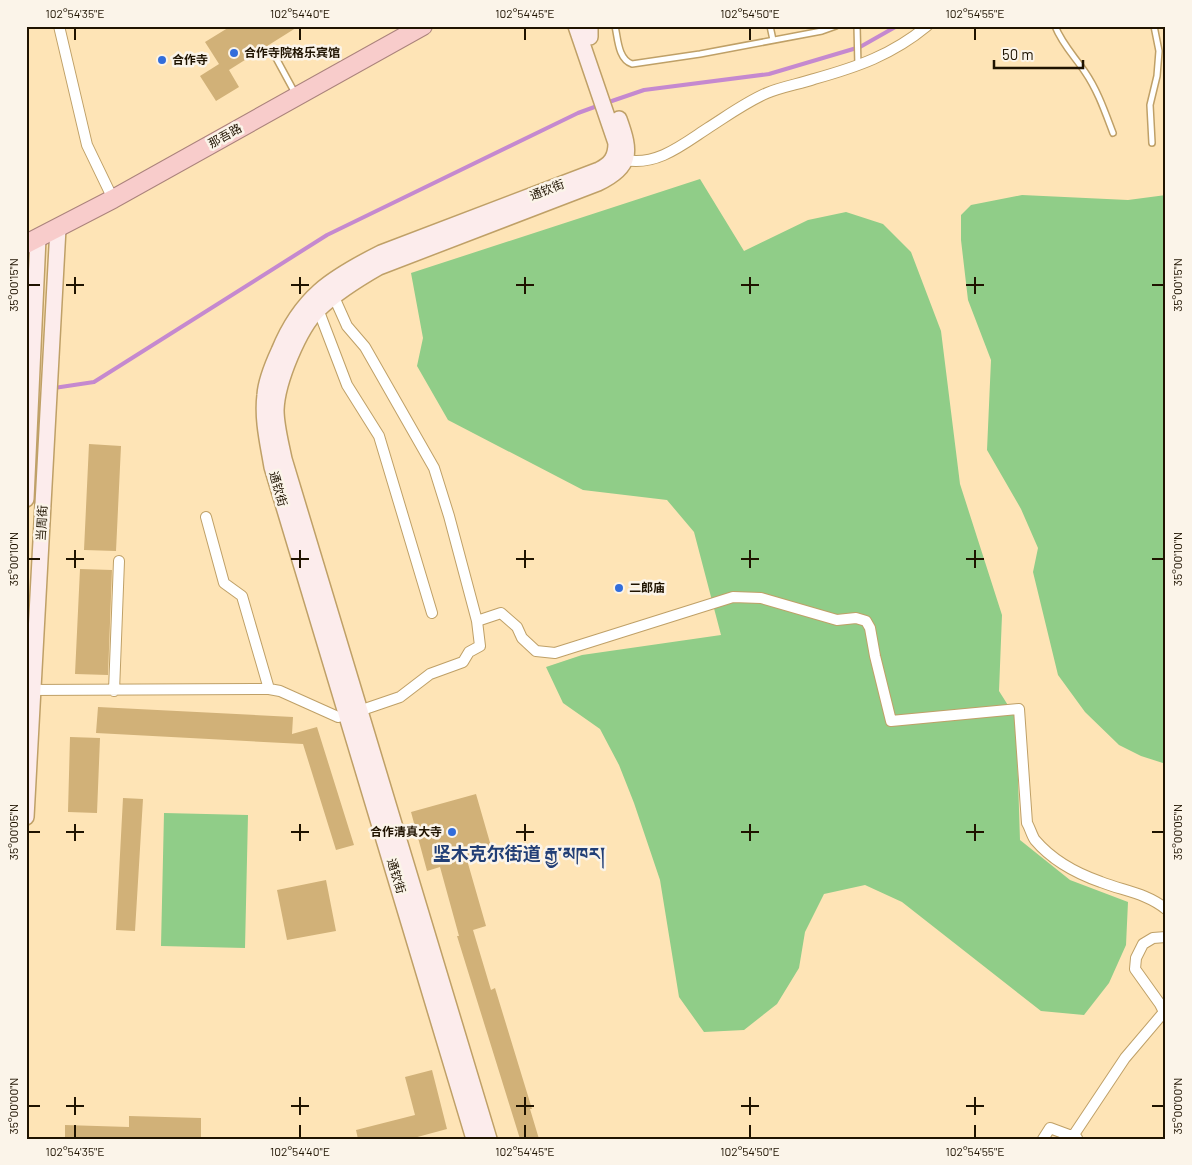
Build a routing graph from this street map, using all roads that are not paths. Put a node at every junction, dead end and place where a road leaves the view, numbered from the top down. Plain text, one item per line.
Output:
1 (59, 26) edge
2 (423, 26) edge
3 (570, 26) edge
4 (615, 26) edge
5 (770, 26) edge
6 (836, 26) edge
7 (927, 26) edge
8 (1055, 26) edge
9 (1154, 26) edge
10 (857, 28) edge
11 (585, 31) edge
12 (773, 40) junction
13 (276, 58) dead end
14 (858, 63) junction
15 (297, 97) junction
16 (1113, 133) dead end
17 (619, 134) junction
18 (1152, 143) dead end
19 (625, 160) junction
20 (113, 199) junction
21 (58, 228) junction
22 (32, 241) edge
23 (334, 297) junction
24 (318, 309) junction
25 (26, 499) edge
26 (206, 517) dead end
27 (119, 561) dead end
28 (432, 613) dead end
29 (477, 621) junction
30 (269, 689) junction
31 (30, 690) edge
32 (114, 691) junction
33 (353, 713) junction
34 (26, 817) edge
35 (1166, 909) edge
36 (1166, 937) edge
37 (1076, 1137) edge
38 (474, 1139) edge
39 (489, 1139) edge
40 (1043, 1139) edge

1 - 20 street
2 - 15 highway, 那吾路
3 - 11 main road
4 - 12 lane
5 - 12 lane
6 - 12 lane
7 - 14 street
8 - 16 lane
9 - 18 lane
10 - 14 lane
11 - 17 main road, 通钦街
13 - 15 lane
14 - 19 street
15 - 20 highway, 那吾路
17 - 19 main road
17 - 33 main road, 通钦街
19 - 23 main road
20 - 21 highway, 那吾路
21 - 22 highway, 那吾路
21 - 31 main road, 当周街
22 - 25 main road, 当周街
23 - 24 main road
23 - 29 street
24 - 28 street
24 - 33 main road
26 - 30 street
27 - 32 street
29 - 33 street
29 - 35 street
30 - 32 street
30 - 33 street
31 - 32 street
31 - 34 main road, 当周街
33 - 38 main road, 通钦街
33 - 39 main road
36 - 37 street
37 - 40 street

